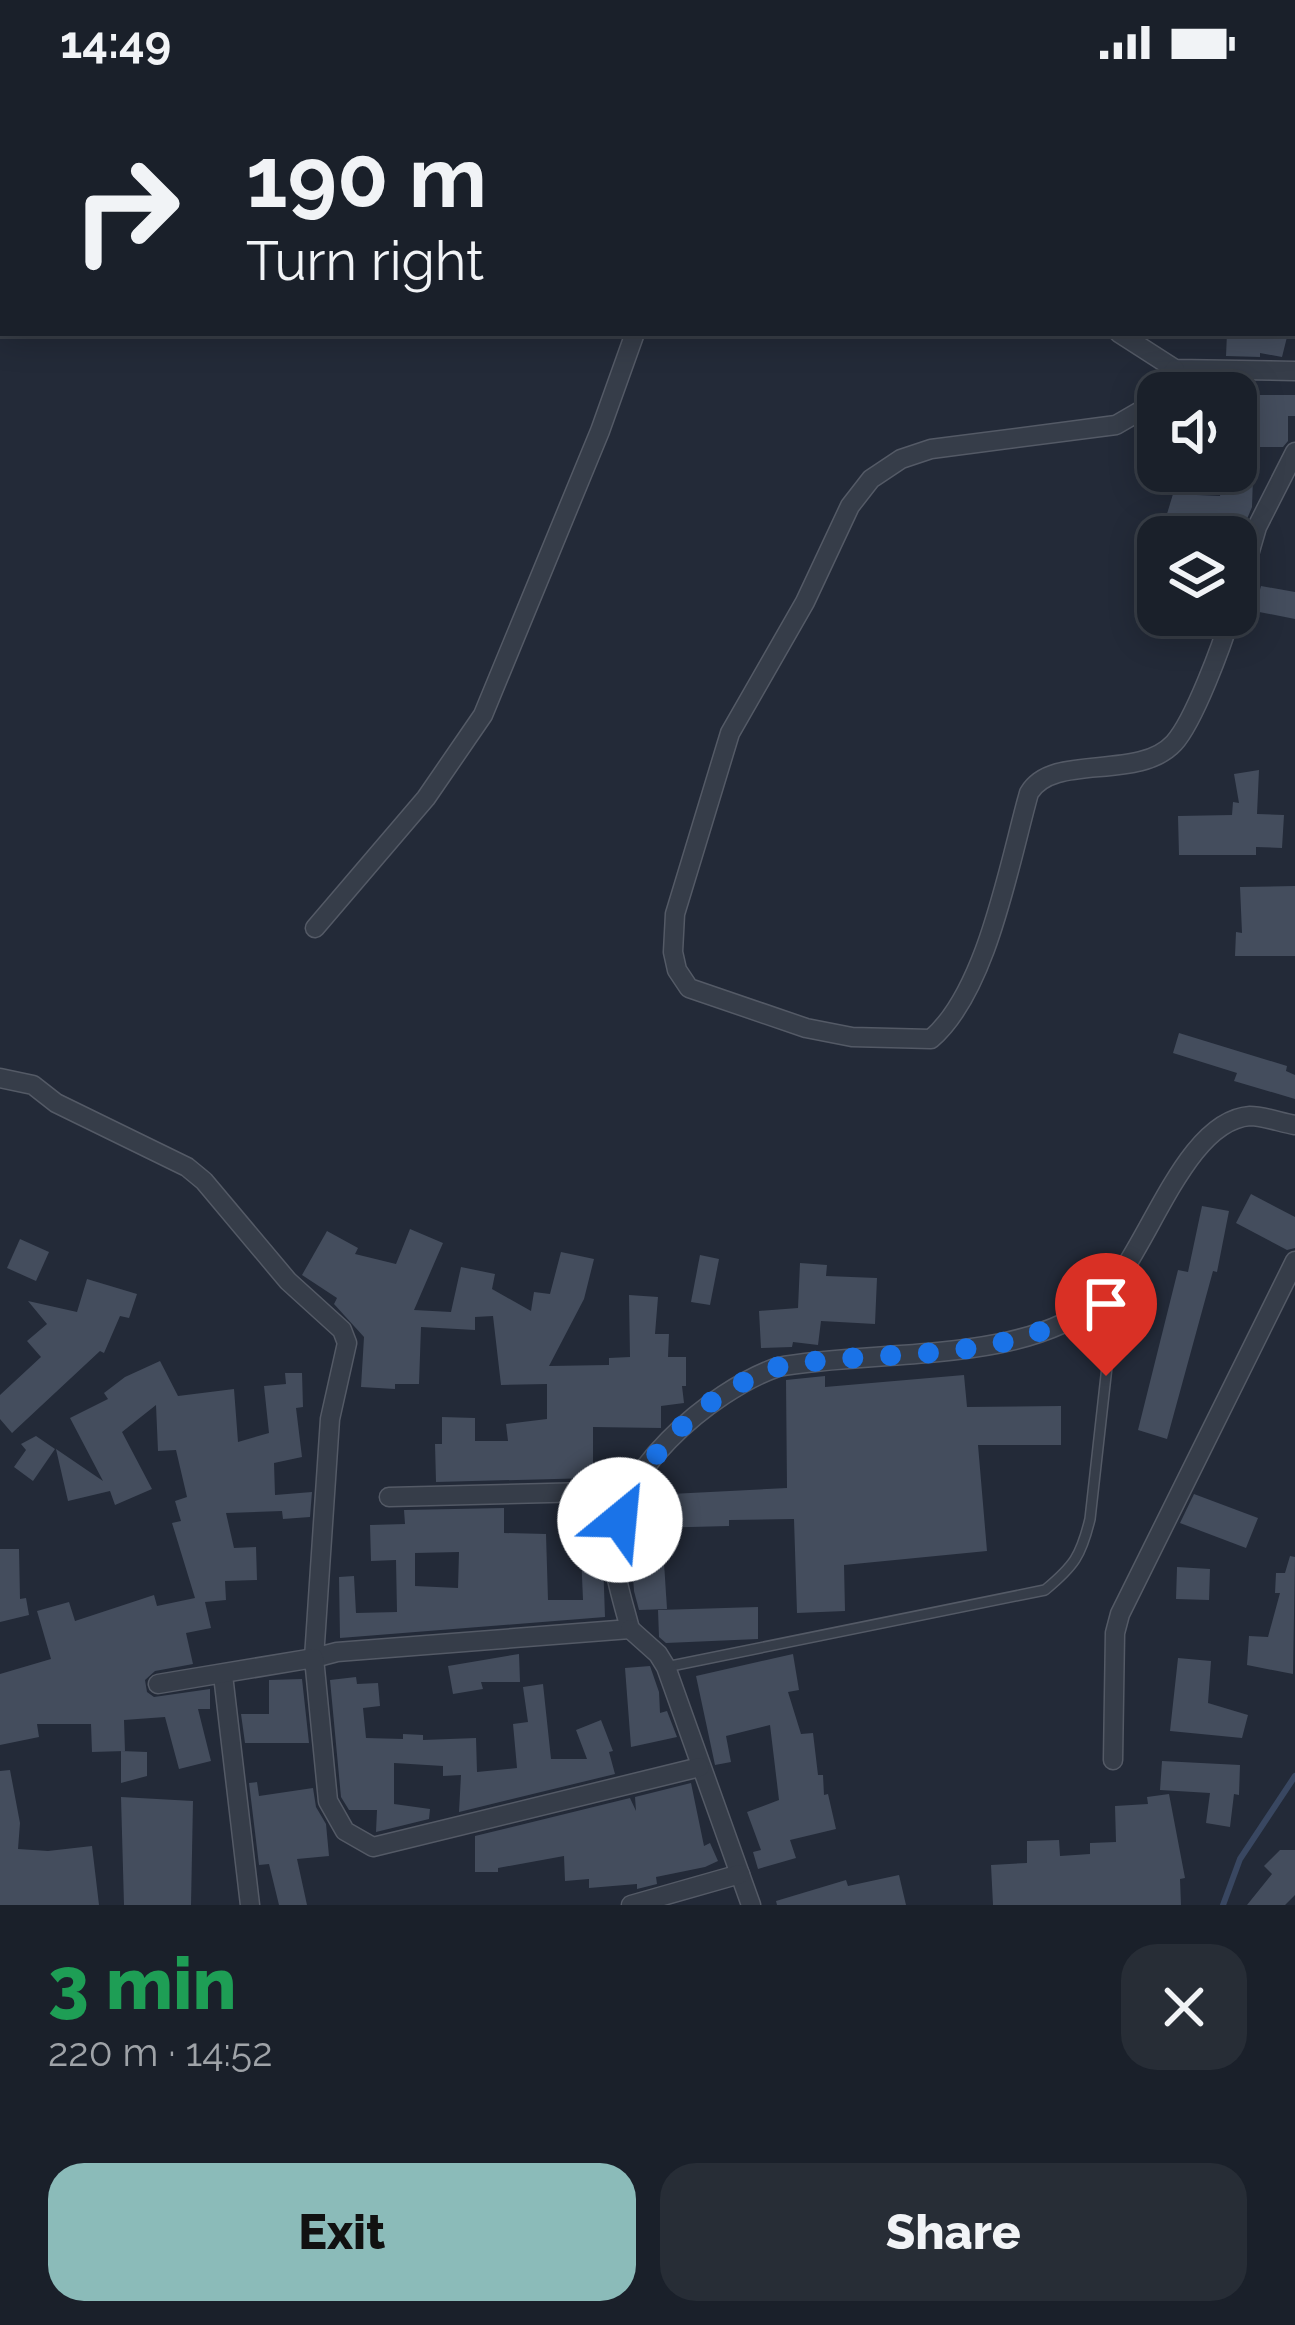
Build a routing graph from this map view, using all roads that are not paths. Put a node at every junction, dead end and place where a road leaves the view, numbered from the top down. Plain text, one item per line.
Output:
1 (634, 336) edge
2 (1124, 336) edge
3 (1174, 369) junction
4 (1295, 371) edge
5 (1295, 452) edge
6 (1257, 532) edge
7 (1224, 636) edge
8 (315, 928) dead end
9 (0, 1078) edge
10 (1295, 1126) edge
11 (1295, 1262) edge
12 (1116, 1282) junction
13 (631, 1491) junction
14 (389, 1497) dead end
15 (629, 1629) junction
16 (314, 1658) junction
17 (666, 1667) junction
18 (223, 1675) junction
19 (158, 1684) dead end
20 (1113, 1760) dead end
21 (700, 1766) junction
22 (740, 1874) junction
23 (250, 1905) edge
24 (631, 1905) edge
25 (751, 1905) edge

1 - 8 street
2 - 3 street
3 - 4 street
3 - 7 street
5 - 6 street
9 - 16 street
10 - 12 street
11 - 20 street
12 - 13 street
12 - 17 lane
13 - 14 street
13 - 15 street
15 - 16 street
15 - 17 street
16 - 18 street
16 - 21 street
17 - 21 street
18 - 19 street
18 - 23 street
21 - 22 street
22 - 24 street
22 - 25 street

